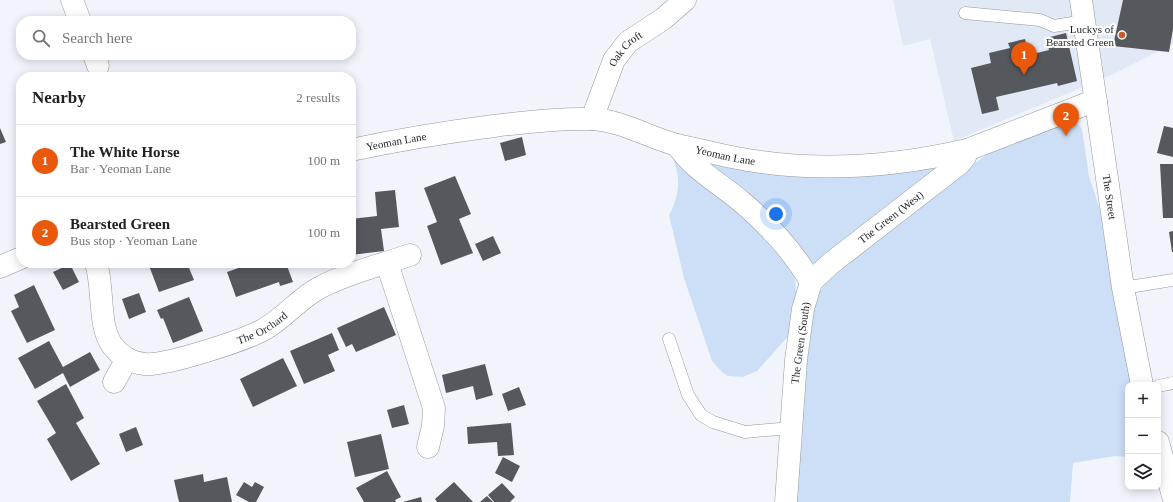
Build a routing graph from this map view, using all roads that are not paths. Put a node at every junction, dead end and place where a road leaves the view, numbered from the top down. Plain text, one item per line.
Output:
1 (72, 0) edge
2 (686, 0) edge
3 (1085, 7) edge
4 (965, 13) dead end
5 (78, 16) edge
6 (1096, 102) junction
7 (592, 119) junction
8 (677, 145) junction
9 (356, 149) edge
10 (967, 150) junction
11 (410, 254) dead end
12 (387, 263) junction
13 (97, 268) edge
14 (1173, 280) edge
15 (811, 282) junction
16 (1122, 288) junction
17 (669, 339) dead end
18 (127, 359) junction
19 (114, 382) dead end
20 (1141, 382) edge
21 (1173, 383) edge
22 (1161, 385) edge
23 (792, 428) junction
24 (428, 447) dead end
25 (1161, 452) edge
26 (1172, 490) edge
27 (786, 502) edge

1 - 5 street
2 - 7 street, Oak Croft
3 - 4 lane
3 - 6 street, The Street
6 - 10 street, Yeoman Lane
6 - 16 street, The Street
7 - 8 street, Yeoman Lane
7 - 9 street, Yeoman Lane
8 - 10 street, Yeoman Lane
8 - 15 street
10 - 15 street, The Green (West)
11 - 12 street, The Orchard
12 - 18 street, The Orchard
12 - 24 street
13 - 18 street
14 - 16 lane
15 - 23 street, The Green (South)
16 - 20 street, The Street
17 - 23 lane
18 - 19 street
21 - 22 lane
23 - 27 street, The Green (South)
25 - 26 street

